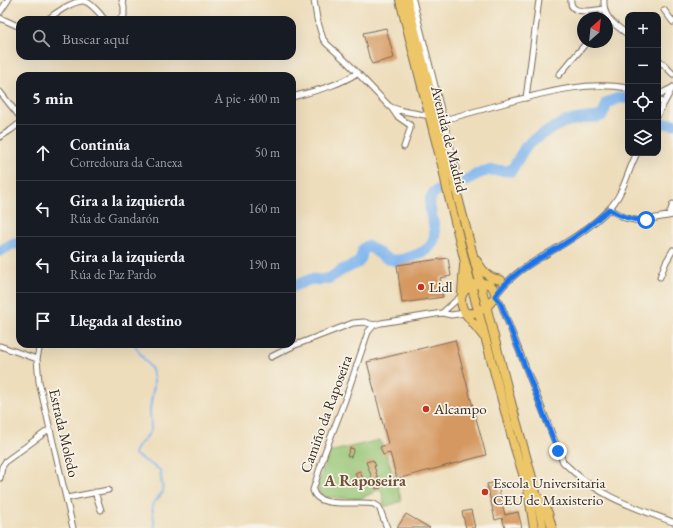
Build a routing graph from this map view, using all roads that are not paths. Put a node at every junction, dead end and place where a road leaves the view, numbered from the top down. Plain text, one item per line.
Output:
1 (8, 0) edge
2 (122, 0) edge
3 (314, 0) edge
4 (400, 0) edge
5 (407, 0) edge
6 (413, 0) edge
7 (539, 0) edge
8 (571, 0) edge
9 (604, 0) edge
10 (604, 9) junction
11 (664, 10) dead end
12 (0, 12) edge
13 (605, 12) edge
14 (52, 16) edge
15 (102, 16) edge
16 (124, 16) edge
17 (0, 18) edge
18 (673, 22) edge
19 (613, 24) edge
20 (16, 25) edge
21 (625, 33) edge
22 (582, 48) edge
23 (661, 62) edge
24 (357, 73) junction
25 (673, 74) edge
26 (559, 75) dead end
27 (673, 87) edge
28 (625, 88) edge
29 (0, 92) edge
30 (661, 93) edge
31 (296, 96) edge
32 (526, 98) junction
33 (661, 102) edge
34 (664, 103) junction
35 (390, 106) junction
36 (661, 108) edge
37 (16, 112) edge
38 (430, 116) junction
39 (444, 120) junction
40 (16, 126) edge
41 (0, 137) edge
42 (404, 147) dead end
43 (636, 156) edge
44 (452, 176) junction
45 (673, 204) edge
46 (609, 209) junction
47 (671, 215) edge
48 (673, 250) edge
49 (468, 257) junction
50 (486, 273) junction
51 (660, 277) dead end
52 (510, 278) junction
53 (501, 280) junction
54 (488, 288) junction
55 (462, 294) junction
56 (483, 309) junction
57 (442, 313) junction
58 (464, 313) junction
59 (490, 323) junction
60 (374, 325) junction
61 (487, 340) junction
62 (296, 345) edge
63 (0, 346) edge
64 (39, 348) edge
65 (289, 348) edge
66 (271, 356) dead end
67 (37, 359) junction
68 (50, 429) junction
69 (0, 478) edge
70 (535, 488) junction
71 (108, 490) dead end
72 (95, 492) junction
73 (67, 498) junction
74 (102, 510) dead end
75 (673, 522) edge
76 (73, 528) edge
77 (387, 528) edge
78 (534, 528) edge
79 (542, 528) edge
80 (552, 528) edge

1 - 12 street
2 - 16 street
3 - 24 street
4 - 38 highway, Avenida de Madrid
5 - 44 highway, Avenida de Madrid
6 - 39 street
7 - 32 street
8 - 10 street
9 - 10 street
10 - 13 street
11 - 18 street
14 - 15 street
17 - 20 street
19 - 21 street
22 - 26 street
23 - 25 street
24 - 31 street
24 - 35 street
27 - 30 street
27 - 34 street
28 - 32 street
29 - 37 street
32 - 39 street
33 - 34 street
34 - 36 street
35 - 38 street
35 - 42 street
38 - 49 highway, Avenida de Madrid
39 - 44 street
40 - 41 street
43 - 46 street
44 - 49 highway, Avenida de Madrid
45 - 47 street
46 - 47 street
46 - 52 street
48 - 51 street
49 - 50 highway
49 - 54 highway, Avenida de Madrid
49 - 55 highway
50 - 53 highway
50 - 54 highway
52 - 53 street
52 - 54 street
53 - 54 street
54 - 55 highway
54 - 56 highway
54 - 56 highway
54 - 59 highway
54 - 75 street
55 - 57 street
55 - 58 highway
56 - 58 highway
56 - 59 highway
56 - 61 highway
57 - 58 street, Camiño da Raposeira
57 - 60 street, Camiño da Raposeira
58 - 61 highway
59 - 70 highway
60 - 62 street, Camiño da Raposeira
60 - 77 street, Camiño da Raposeira
61 - 78 highway
63 - 67 street
64 - 67 street, Estrada Moledo
65 - 66 street, Camiño da Raposeira
67 - 68 street, Estrada Moledo
68 - 69 street
68 - 73 street, Estrada Moledo
70 - 79 highway
70 - 80 highway
71 - 72 street
72 - 73 street
72 - 74 street
73 - 76 street, Estrada Moledo

